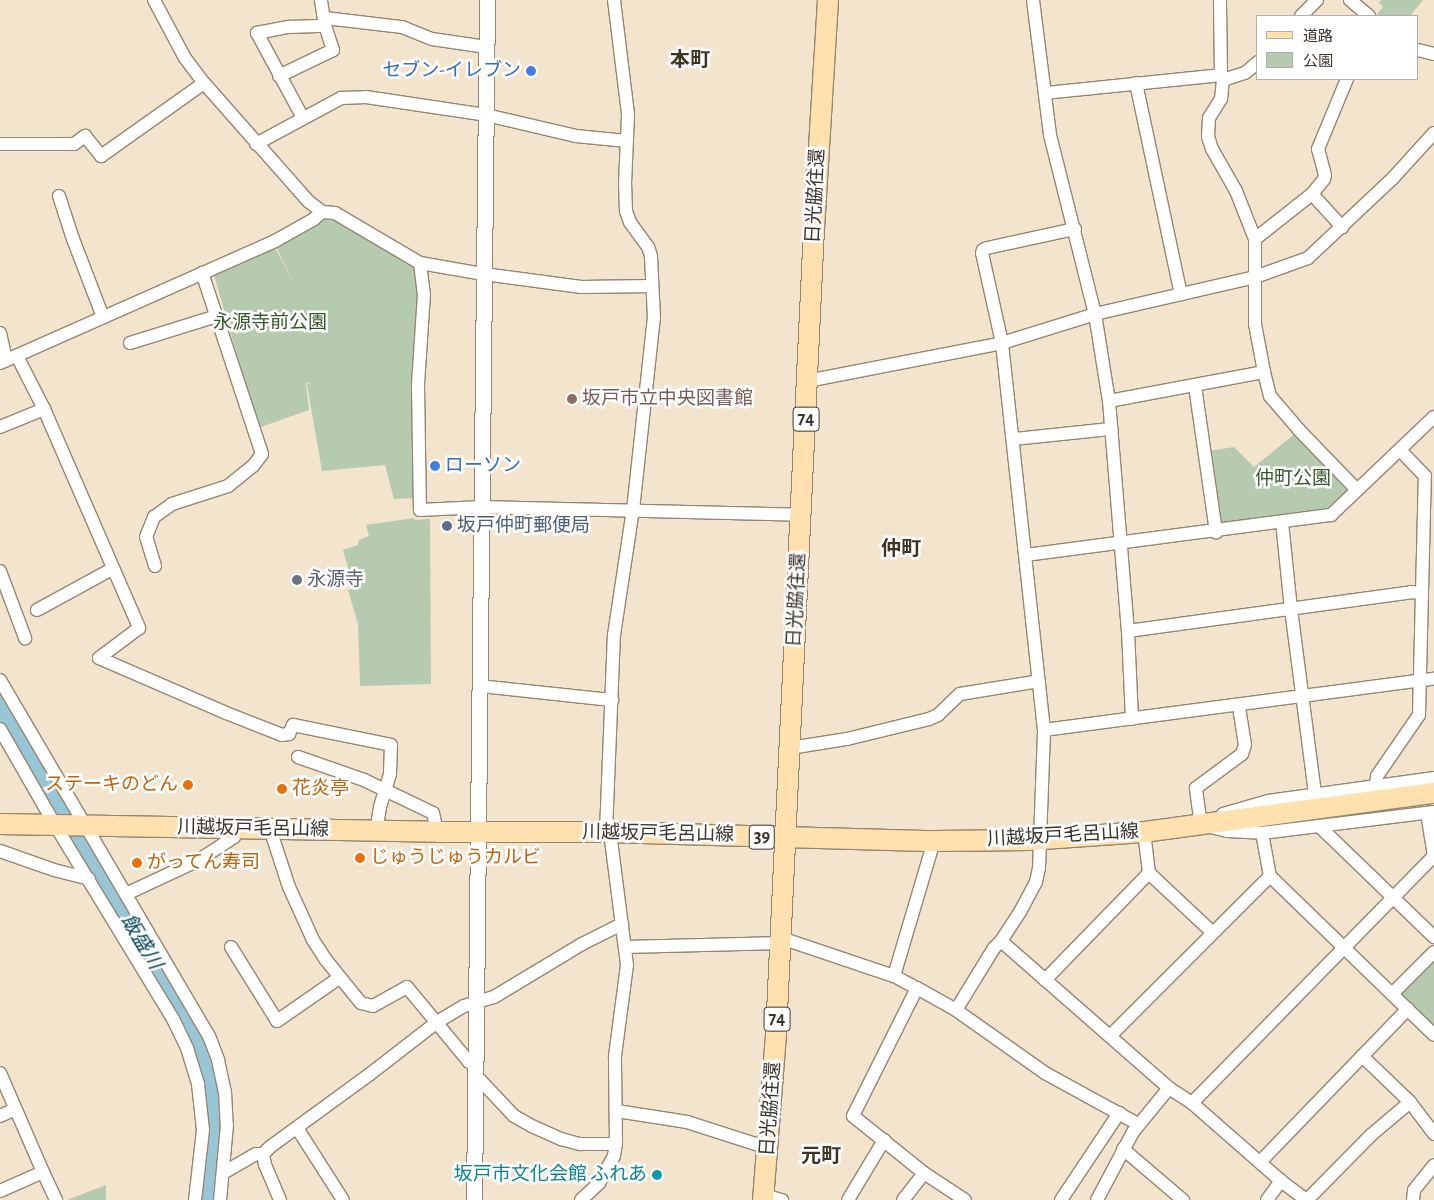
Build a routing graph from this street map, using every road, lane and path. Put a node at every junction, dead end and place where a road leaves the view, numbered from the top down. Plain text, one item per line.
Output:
1 (154, 0) edge
2 (321, 0) edge
3 (487, 0) edge
4 (614, 0) edge
5 (828, 0) edge
6 (1033, 0) edge
7 (1220, 0) edge
8 (1317, 0) edge
9 (1356, 2) edge
10 (1302, 15) edge
11 (1367, 15) edge
12 (325, 22) junction
13 (486, 46) junction
14 (1419, 50) edge
15 (1434, 54) edge
16 (1256, 64) edge
17 (279, 76) junction
18 (1222, 77) junction
19 (1348, 80) edge
20 (204, 82) junction
21 (1136, 83) junction
22 (1045, 93) junction
23 (486, 115) junction
24 (302, 118) junction
25 (1434, 133) edge
26 (627, 141) junction
27 (0, 144) edge
28 (256, 144) junction
29 (1312, 194) junction
30 (59, 196) dead end
31 (322, 212) junction
32 (1342, 227) junction
33 (1075, 229) junction
34 (1255, 240) junction
35 (420, 263) junction
36 (202, 273) junction
37 (484, 274) junction
38 (1255, 277) junction
39 (652, 286) junction
40 (1181, 294) junction
41 (1095, 314) junction
42 (217, 316) junction
43 (104, 317) junction
44 (0, 333) edge
45 (130, 343) dead end
46 (1002, 344) junction
47 (8, 360) edge
48 (1264, 372) junction
49 (807, 381) junction
50 (1195, 386) junction
51 (1109, 401) junction
52 (44, 409) junction
53 (1434, 417) edge
54 (0, 427) edge
55 (1111, 428) junction
56 (1014, 439) junction
57 (1400, 450) junction
58 (1357, 490) junction
59 (481, 507) junction
60 (633, 510) junction
61 (801, 515) junction
62 (1282, 522) junction
63 (1216, 532) junction
64 (1120, 543) junction
65 (1026, 555) junction
66 (155, 566) dead end
67 (112, 569) junction
68 (0, 571) edge
69 (1422, 593) junction
70 (1291, 609) junction
71 (37, 610) dead end
72 (1128, 631) junction
73 (25, 638) dead end
74 (1434, 679) edge
75 (0, 680) edge
76 (1419, 680) junction
77 (1039, 681) junction
78 (480, 686) junction
79 (1302, 696) junction
80 (612, 700) junction
81 (1239, 706) junction
82 (1132, 719) junction
83 (0, 729) edge
84 (1044, 730) junction
85 (790, 748) junction
86 (298, 757) dead end
87 (1434, 778) edge
88 (1376, 786) junction
89 (386, 791) junction
90 (1434, 793) edge
91 (1315, 794) junction
92 (1431, 812) edge
93 (0, 824) edge
94 (55, 825) junction
95 (1201, 825) junction
96 (87, 826) junction
97 (1319, 826) junction
98 (234, 829) junction
99 (270, 830) junction
100 (376, 830) junction
101 (437, 832) junction
102 (479, 832) junction
103 (608, 832) junction
104 (1144, 832) junction
105 (1262, 833) junction
106 (786, 837) junction
107 (1040, 839) junction
108 (934, 841) junction
109 (0, 852) edge
110 (1434, 856) edge
111 (1149, 873) junction
112 (1270, 876) junction
113 (90, 879) junction
114 (126, 894) junction
115 (1392, 898) junction
116 (622, 924) junction
117 (1212, 932) junction
118 (1434, 937) edge
119 (781, 941) junction
120 (1001, 941) junction
121 (232, 947) dead end
122 (625, 947) junction
123 (1344, 948) junction
124 (1434, 952) edge
125 (894, 976) junction
126 (339, 978) junction
127 (1045, 980) junction
128 (917, 988) junction
129 (1392, 994) junction
130 (478, 1002) junction
131 (1408, 1009) junction
132 (956, 1010) junction
133 (437, 1022) junction
134 (1434, 1035) edge
135 (1110, 1036) junction
136 (1362, 1056) junction
137 (476, 1062) junction
138 (0, 1073) edge
139 (475, 1080) junction
140 (1169, 1088) junction
141 (1410, 1102) junction
142 (1192, 1103) junction
143 (16, 1109) junction
144 (617, 1111) junction
145 (1119, 1112) junction
146 (0, 1116) edge
147 (1138, 1124) junction
148 (298, 1128) junction
149 (1434, 1134) edge
150 (884, 1140) junction
151 (616, 1144) junction
152 (768, 1148) junction
153 (1123, 1149) junction
154 (263, 1154) junction
155 (1260, 1162) junction
156 (1434, 1166) edge
157 (43, 1172) junction
158 (924, 1173) junction
159 (223, 1174) junction
160 (1280, 1181) junction
161 (0, 1190) edge
162 (770, 1198) edge
163 (56, 1200) edge
164 (195, 1200) edge
165 (220, 1200) edge
166 (280, 1200) edge
167 (343, 1200) edge
168 (474, 1200) edge
169 (581, 1200) edge
170 (848, 1200) edge
171 (903, 1200) edge
172 (965, 1200) edge
173 (1061, 1200) edge
174 (1097, 1200) edge
175 (1183, 1200) edge
176 (1267, 1200) edge
177 (1306, 1200) edge
178 (1413, 1200) edge

1 - 20 street
2 - 12 street
3 - 13 street
4 - 26 street
5 - 49 main road, 日光脇往還 / 74
6 - 22 street
7 - 18 street
8 - 10 street
9 - 11 street
12 - 13 street
12 - 17 street
12 - 17 street
13 - 23 street
14 - 15 street
16 - 18 street
17 - 24 street
18 - 21 street
18 - 34 street
19 - 29 street
20 - 27 street
20 - 28 street
21 - 22 street
21 - 40 street
22 - 33 street
23 - 24 street
23 - 26 street
23 - 37 street
24 - 28 street
25 - 32 street
26 - 39 street
28 - 31 street
29 - 32 street
29 - 34 street
30 - 43 street
31 - 35 street
31 - 36 street
32 - 38 street
33 - 41 street
33 - 46 street
34 - 38 street
35 - 37 street
35 - 59 street
36 - 42 street
36 - 43 street
37 - 39 street
37 - 59 street
38 - 40 street
38 - 48 street
39 - 60 street
40 - 41 street
41 - 46 street
41 - 51 street
42 - 45 street
42 - 66 street
43 - 47 street
44 - 47 street
46 - 49 street
46 - 56 street
47 - 52 street
48 - 50 street
48 - 58 street
49 - 61 main road, 日光脇往還 / 74
50 - 51 street
50 - 63 street
51 - 55 street
52 - 54 street
52 - 67 street
53 - 57 street
55 - 56 street
55 - 64 street
56 - 65 street
57 - 58 street
57 - 69 street
58 - 62 street
59 - 60 street
59 - 78 street
60 - 61 street
60 - 80 street
61 - 85 main road, 日光脇往還 / 74
62 - 63 street
62 - 70 street
63 - 64 street
64 - 65 street
64 - 72 street
65 - 77 street
67 - 71 street
67 - 89 street
68 - 73 street
69 - 70 street
69 - 76 street
70 - 72 street
70 - 79 street
72 - 82 street
74 - 76 street
75 - 96 street
76 - 79 street
76 - 88 street
77 - 84 street
77 - 85 street
78 - 80 street
78 - 102 street
79 - 81 street
79 - 91 street
80 - 103 street
81 - 82 street
81 - 95 street
82 - 84 street
83 - 94 street
84 - 107 street
85 - 106 main road, 日光脇往還 / 74
86 - 89 street
87 - 88 street
88 - 91 street
89 - 100 street
89 - 101 street
90 - 95 main road, 川越坂戸毛呂山線 / 39
91 - 95 street
92 - 97 street
92 - 110 street
93 - 94 main road, 川越坂戸毛呂山線 / 39
94 - 96 main road, 川越坂戸毛呂山線 / 39
94 - 113 street
95 - 104 main road, 川越坂戸毛呂山線 / 39
95 - 105 street
96 - 98 main road, 川越坂戸毛呂山線 / 39
96 - 114 street
97 - 105 street
97 - 115 street
98 - 99 main road, 川越坂戸毛呂山線 / 39
98 - 114 street
99 - 100 main road, 川越坂戸毛呂山線 / 39
99 - 126 street
100 - 101 main road, 川越坂戸毛呂山線 / 39
101 - 102 main road, 川越坂戸毛呂山線 / 39
102 - 103 main road, 川越坂戸毛呂山線 / 39
102 - 130 street
103 - 106 main road, 川越坂戸毛呂山線 / 39
103 - 116 street
104 - 107 main road, 川越坂戸毛呂山線 / 39
104 - 111 street
105 - 112 street
106 - 108 main road, 川越坂戸毛呂山線 / 39
106 - 119 main road, 日光脇往還 / 74
107 - 108 main road, 川越坂戸毛呂山線 / 39
107 - 120 street
108 - 125 street
109 - 113 street
110 - 115 street
111 - 117 street
111 - 127 street
112 - 117 street
112 - 123 street
113 - 164 street
114 - 159 street
115 - 118 street
115 - 123 street
116 - 122 street
116 - 130 street
117 - 135 street
119 - 122 street
119 - 125 street
119 - 152 main road, 日光脇往還 / 74
120 - 127 street
120 - 132 street
121 - 126 street
122 - 144 street
123 - 129 street
123 - 142 street
124 - 129 street
125 - 128 street
126 - 133 street
127 - 135 street
128 - 132 street
128 - 150 street
129 - 131 street
130 - 133 street
130 - 137 street
131 - 134 street
131 - 136 street
132 - 145 street
133 - 137 street
133 - 148 street
135 - 140 street
136 - 141 street
136 - 155 street
137 - 139 street
138 - 143 street
139 - 151 street
139 - 168 street
140 - 142 street
140 - 147 street
141 - 149 street
141 - 177 street
142 - 155 street
143 - 146 street
143 - 157 street
144 - 151 street
144 - 152 street
145 - 147 street
145 - 173 street
147 - 153 street
148 - 154 street
148 - 167 street
150 - 158 street
150 - 170 street
151 - 169 street
152 - 162 main road, 日光脇往還 / 74
153 - 174 street
153 - 175 street
154 - 159 street
154 - 166 street
155 - 160 street
156 - 178 street
157 - 161 street
157 - 163 street
158 - 171 street
158 - 172 street
159 - 165 street
160 - 176 street
160 - 177 street

